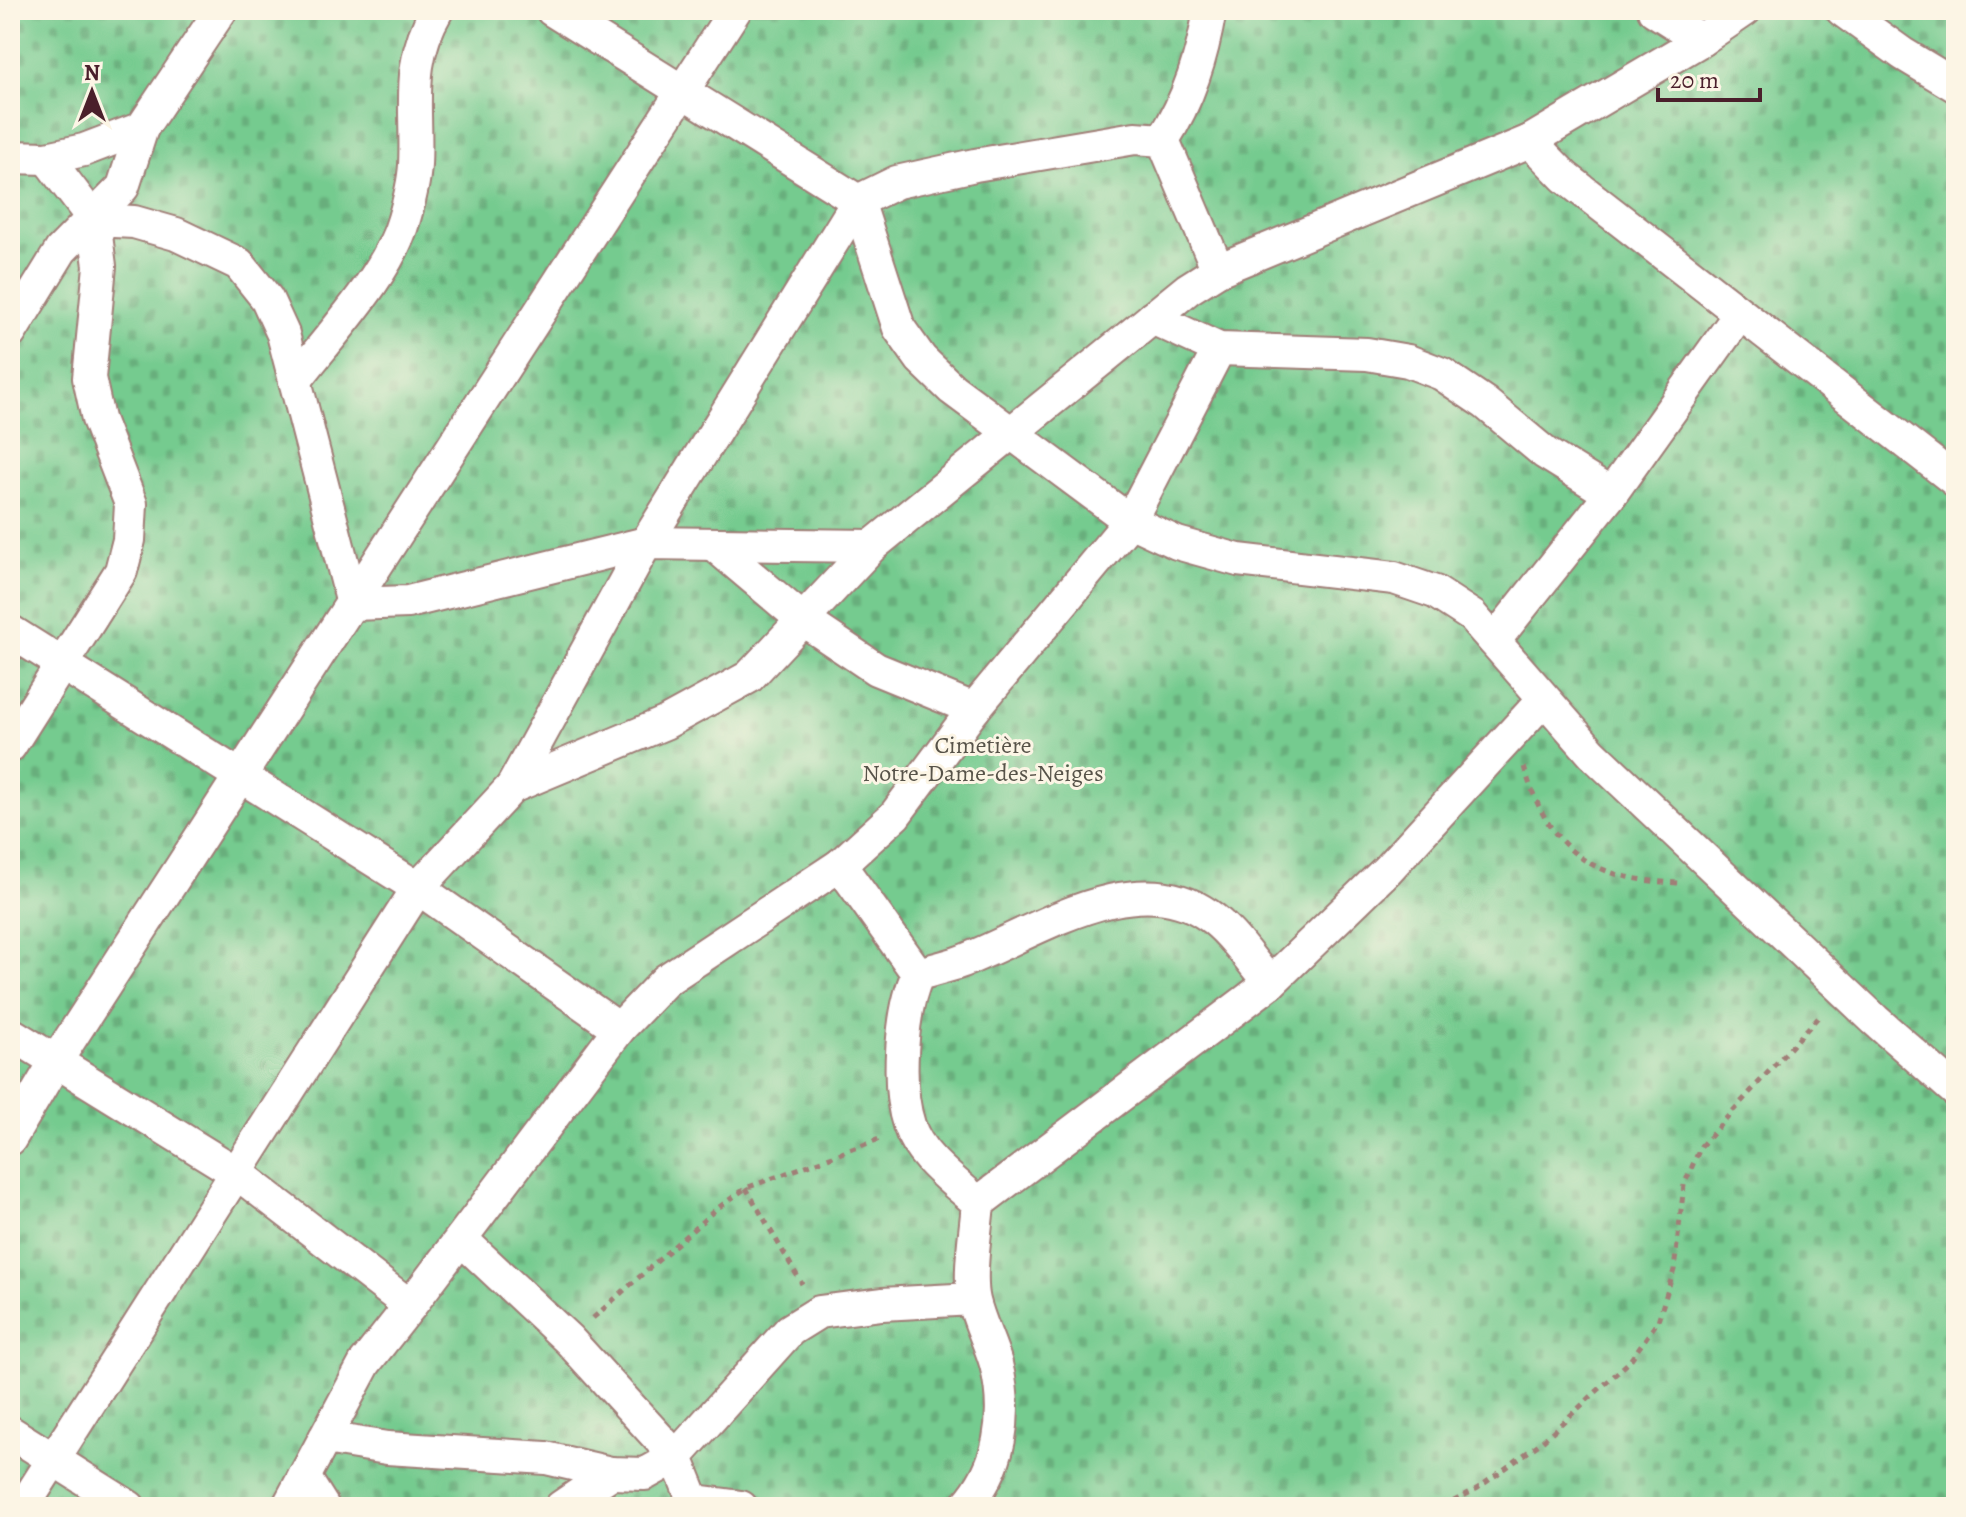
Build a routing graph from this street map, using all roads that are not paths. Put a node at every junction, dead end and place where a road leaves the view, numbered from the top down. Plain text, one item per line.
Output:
1 (221, 10) edge
2 (437, 10) edge
3 (552, 10) edge
4 (735, 10) edge
5 (1210, 10) edge
6 (1654, 10) edge
7 (1745, 10) edge
8 (1842, 10) edge
9 (1701, 40) junction
10 (1956, 86) edge
11 (683, 90) junction
12 (142, 128) junction
13 (1163, 140) junction
14 (1530, 141) junction
15 (10, 157) edge
16 (47, 158) junction
17 (858, 201) junction
18 (94, 220) junction
19 (1218, 270) junction
20 (43, 276) junction
21 (10, 280) edge
22 (1739, 315) junction
23 (1152, 318) junction
24 (10, 333) edge
25 (1219, 349) junction
26 (295, 381) junction
27 (1011, 435) junction
28 (1956, 481) edge
29 (1611, 494) junction
30 (1130, 521) junction
31 (646, 543) junction
32 (713, 544) junction
33 (872, 546) junction
34 (353, 604) junction
35 (803, 620) junction
36 (10, 631) edge
37 (1494, 641) junction
38 (63, 666) junction
39 (1544, 699) junction
40 (974, 709) junction
41 (10, 746) edge
42 (243, 776) junction
43 (512, 787) junction
44 (840, 865) junction
45 (418, 888) junction
46 (918, 974) junction
47 (1270, 983) junction
48 (619, 1029) junction
49 (10, 1033) edge
50 (56, 1061) junction
51 (1956, 1091) edge
52 (10, 1139) edge
53 (237, 1173) junction
54 (978, 1203) junction
55 (461, 1239) junction
56 (973, 1299) junction
57 (410, 1306) junction
58 (10, 1432) edge
59 (325, 1438) junction
60 (676, 1457) junction
61 (55, 1459) junction
62 (611, 1473) junction
63 (304, 1477) junction
64 (696, 1504) edge
65 (23, 1507) edge
66 (129, 1507) edge
67 (288, 1507) edge
68 (323, 1507) edge
69 (561, 1507) edge
70 (741, 1507) edge
71 (965, 1507) edge

1 - 12 lane
2 - 26 lane
3 - 11 lane
4 - 11 lane
5 - 13 lane
6 - 9 lane
7 - 9 lane
8 - 10 lane
9 - 14 lane
11 - 17 lane
11 - 34 lane
12 - 16 lane
12 - 18 lane
13 - 17 lane
13 - 19 lane
14 - 19 lane
14 - 22 lane
15 - 16 lane
16 - 18 lane
17 - 27 lane
17 - 31 lane
18 - 20 lane
18 - 26 lane
18 - 38 lane
19 - 23 lane
20 - 21 lane
20 - 24 lane
22 - 28 lane
22 - 29 lane
23 - 25 lane
23 - 27 lane
25 - 29 lane
25 - 30 lane
26 - 34 lane
27 - 30 lane
27 - 33 lane
29 - 37 lane
30 - 37 lane
30 - 40 lane
31 - 32 lane
31 - 34 lane
31 - 43 lane
32 - 33 lane
32 - 35 lane
33 - 35 lane
34 - 42 lane
35 - 40 lane
35 - 43 lane
36 - 38 lane
37 - 39 lane
38 - 41 lane
38 - 42 lane
39 - 47 lane
39 - 51 lane
40 - 44 lane
42 - 45 lane
42 - 50 lane
43 - 45 lane
44 - 46 lane
44 - 48 lane
45 - 48 lane
45 - 53 lane
46 - 47 lane
46 - 54 lane
47 - 54 lane
48 - 55 lane
49 - 50 lane
50 - 52 lane
50 - 53 lane
53 - 57 lane
53 - 61 lane
54 - 56 lane
55 - 57 lane
55 - 60 lane
56 - 60 lane
56 - 71 lane
57 - 59 lane
58 - 61 lane
59 - 62 lane
59 - 63 lane
60 - 62 lane
60 - 64 lane
61 - 65 lane
61 - 66 lane
62 - 69 lane
63 - 67 lane
63 - 68 lane
64 - 70 lane

